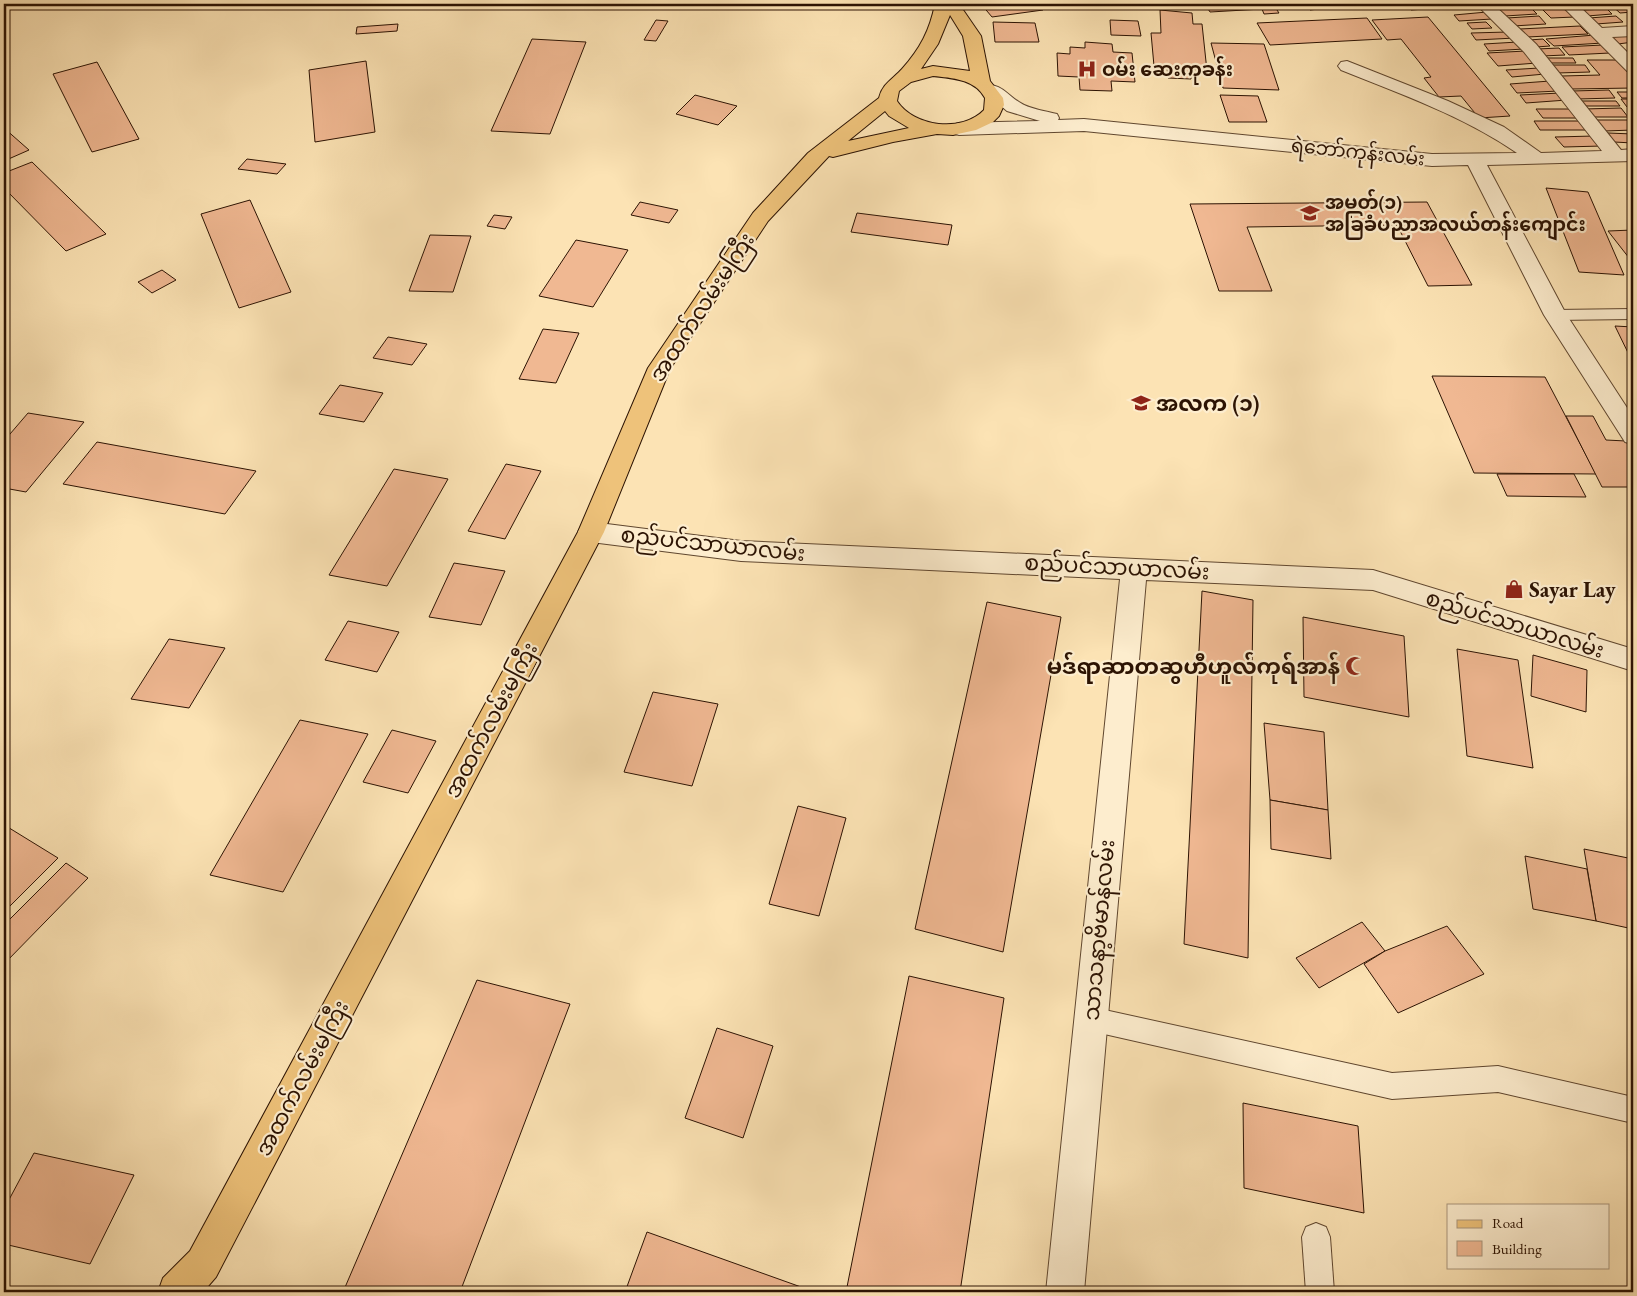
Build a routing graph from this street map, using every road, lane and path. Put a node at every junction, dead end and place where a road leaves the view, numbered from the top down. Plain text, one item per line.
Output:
1 (943, 4) edge
2 (950, 4) edge
3 (1484, 4) edge
4 (1568, 4) edge
5 (1633, 30) edge
6 (1598, 33) junction
7 (1347, 66) dead end
8 (1633, 67) edge
9 (903, 79) junction
10 (986, 86) junction
11 (887, 101) junction
12 (1084, 126) junction
13 (950, 129) junction
14 (1625, 156) edge
15 (815, 157) junction
16 (1537, 159) junction
17 (1475, 161) junction
18 (1633, 314) edge
19 (1555, 315) junction
20 (1633, 436) edge
21 (591, 532) junction
22 (1134, 568) junction
23 (1633, 660) edge
24 (1091, 1019) junction
25 (1633, 1110) edge
26 (1316, 1237) dead end
27 (177, 1292) edge
28 (1065, 1292) edge
29 (1320, 1292) edge

1 - 9 main road
2 - 10 main road
3 - 14 street
4 - 6 street
5 - 6 street
6 - 8 street
7 - 16 street
9 - 10 main road
9 - 11 main road
10 - 12 street
10 - 13 main road
11 - 13 main road
11 - 15 main road, အထက်လမ်းမကြီး
12 - 13 street
12 - 17 street, ရဲဘော်ကုန်းလမ်း
13 - 15 main road
14 - 16 street, ရဲဘော်ကုန်းလမ်း
15 - 21 main road, အထက်လမ်းမကြီး
16 - 17 street, ရဲဘော်ကုန်းလမ်း
17 - 19 street
18 - 19 lane
19 - 20 street
21 - 22 street, စည်ပင်သာယာလမ်း
21 - 27 main road, အထက်လမ်းမကြီး
22 - 23 street, စည်ပင်သာယာလမ်း
22 - 24 street, သာသနာ့ဗိမာန်လမ်း
24 - 25 lane
24 - 28 street, သာသနာ့ဗိမာန်လမ်း
26 - 29 lane

